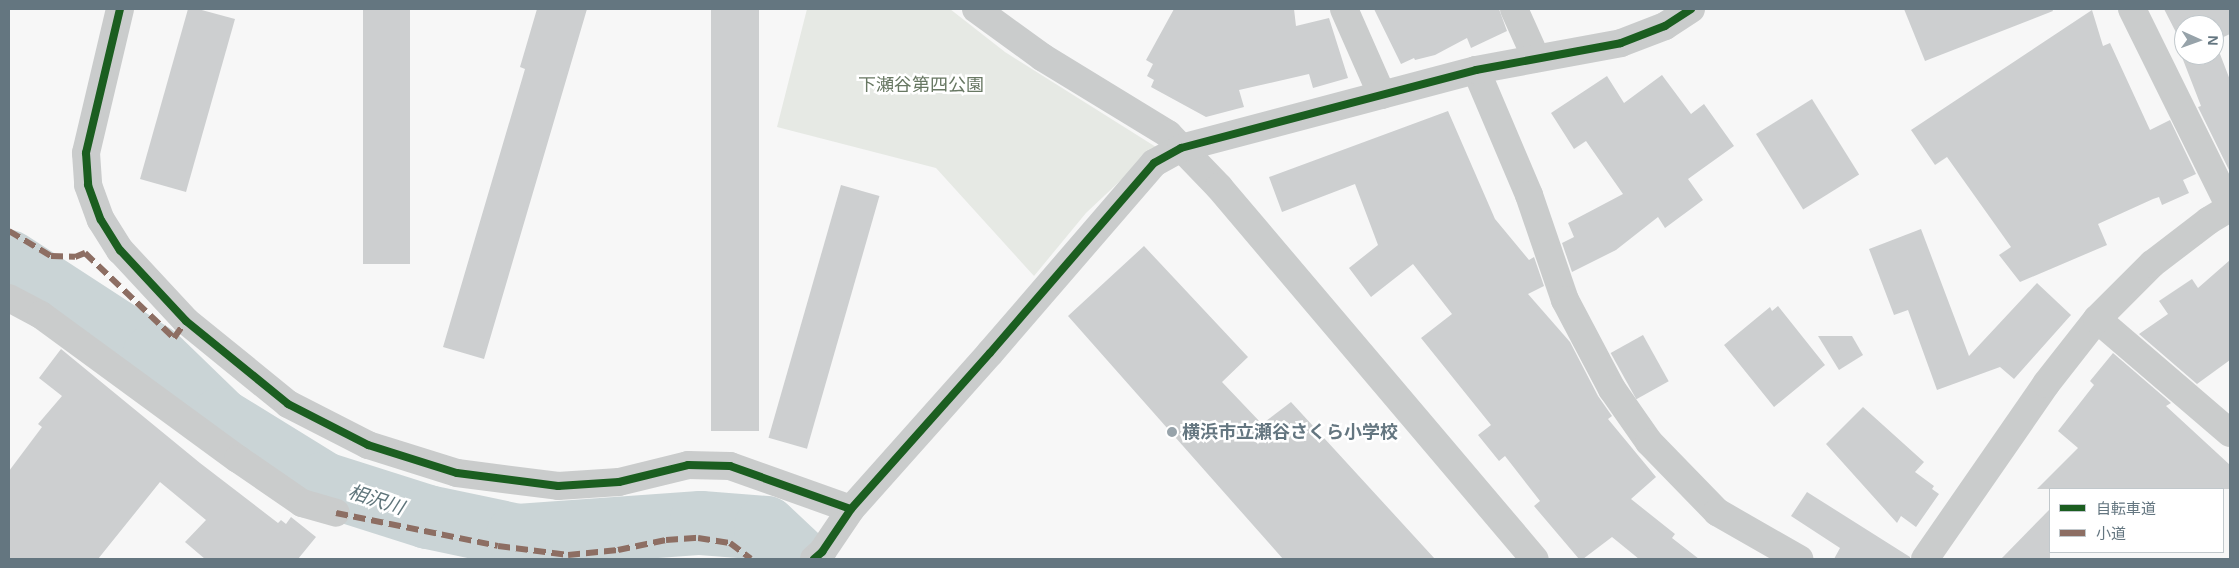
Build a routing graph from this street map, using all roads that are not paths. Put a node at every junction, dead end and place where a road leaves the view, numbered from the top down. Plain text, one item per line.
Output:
1 (120, 9) edge
2 (976, 9) edge
3 (1344, 9) edge
4 (1514, 9) edge
5 (1689, 9) edge
6 (2132, 9) edge
7 (1536, 58) junction
8 (1476, 70) junction
9 (1382, 95) junction
10 (1180, 148) junction
11 (2230, 207) edge
12 (9, 298) edge
13 (2097, 319) junction
14 (2230, 433) edge
15 (851, 509) junction
16 (336, 513) dead end
17 (827, 553) edge
18 (1535, 559) edge
19 (1799, 559) edge
20 (1926, 559) edge

1 - 15 street
2 - 10 street
3 - 9 street
4 - 7 street
5 - 7 street
6 - 11 street
7 - 8 street
8 - 9 street
8 - 19 street
9 - 10 street
10 - 15 street
10 - 18 street
11 - 13 street
12 - 16 street
13 - 14 street
13 - 20 street
15 - 17 street

